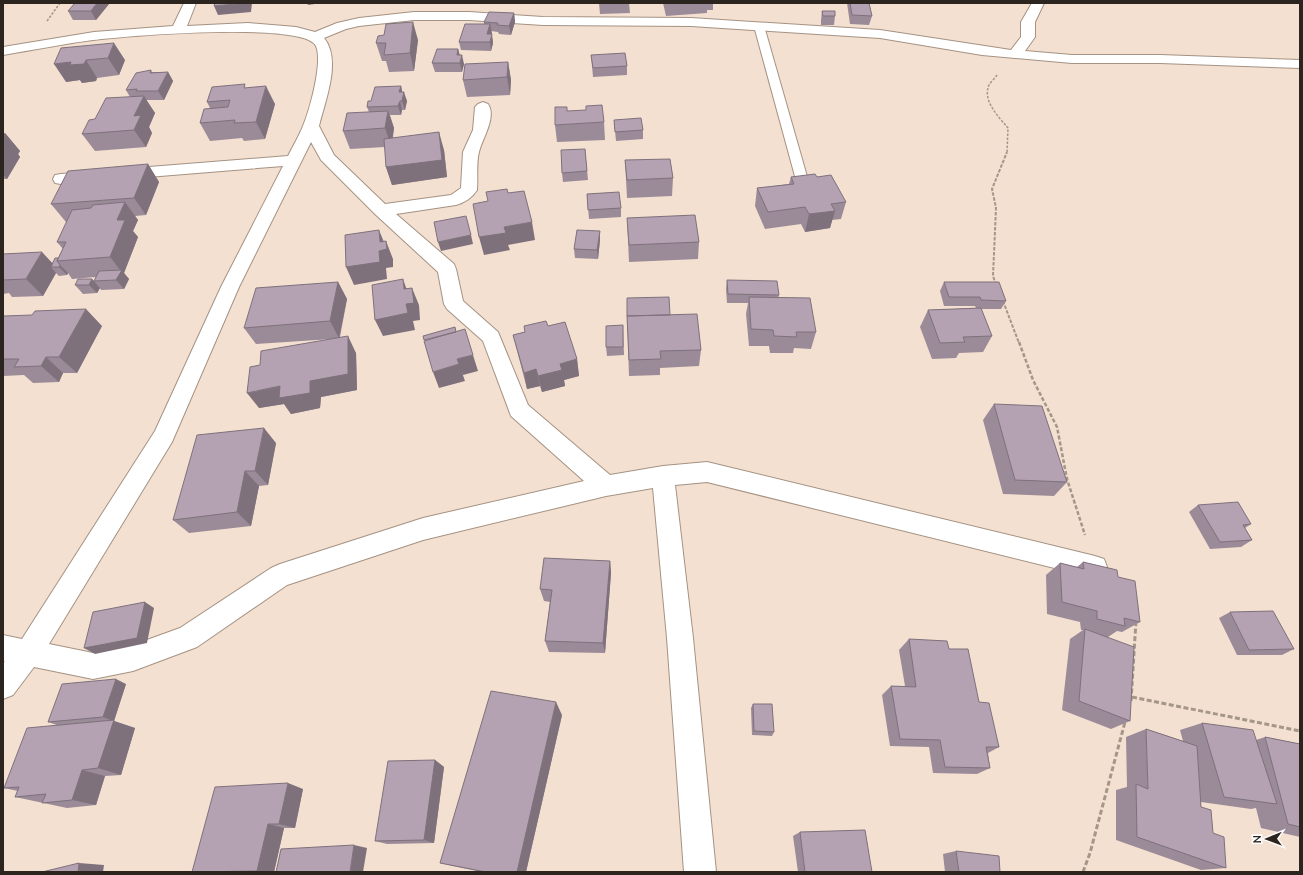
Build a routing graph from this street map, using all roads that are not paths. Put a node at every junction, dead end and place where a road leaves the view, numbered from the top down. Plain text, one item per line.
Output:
1 (190, 3) edge
2 (1038, 3) edge
3 (759, 26) junction
4 (178, 30) junction
5 (316, 37) junction
6 (3, 51) edge
7 (1015, 55) junction
8 (1300, 64) edge
9 (483, 107) dead end
10 (311, 126) junction
11 (294, 160) junction
12 (62, 179) edge
13 (802, 180) edge
14 (381, 210) junction
15 (663, 476) junction
16 (606, 486) junction
17 (1095, 567) edge
18 (3, 648) edge
19 (28, 653) junction
20 (3, 685) edge
21 (700, 872) edge

1 - 4 street
2 - 7 street
3 - 5 street
3 - 7 street
3 - 13 lane
4 - 5 street
4 - 6 street
5 - 10 street
7 - 8 street
9 - 14 street
10 - 11 street
10 - 14 street
11 - 12 street
11 - 19 street
14 - 16 street
15 - 16 street
15 - 17 street
15 - 21 street
16 - 19 street
18 - 19 street
19 - 20 street

